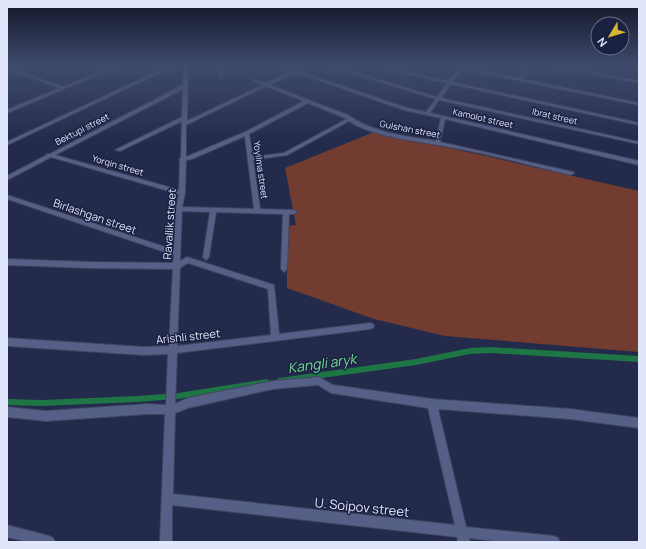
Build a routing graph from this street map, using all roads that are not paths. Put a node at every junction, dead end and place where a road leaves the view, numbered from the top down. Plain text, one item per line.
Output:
1 (56, 92) edge
2 (118, 92) edge
3 (174, 92) edge
4 (185, 92) edge
5 (252, 92) edge
6 (284, 92) edge
7 (355, 92) edge
8 (417, 92) edge
9 (443, 92) edge
10 (493, 92) edge
11 (580, 92) edge
12 (439, 98) junction
13 (308, 101) junction
14 (639, 104) edge
15 (7, 106) edge
16 (15, 109) junction
17 (7, 112) edge
18 (428, 113) junction
19 (443, 117) junction
20 (349, 119) junction
21 (184, 121) junction
22 (639, 124) edge
23 (247, 132) junction
24 (438, 142) junction
25 (639, 143) edge
26 (7, 144) edge
27 (118, 150) dead end
28 (49, 155) junction
29 (182, 159) junction
30 (251, 160) junction
31 (639, 163) edge
32 (571, 173) dead end
33 (7, 178) edge
34 (182, 193) junction
35 (7, 197) edge
36 (179, 209) junction
37 (213, 210) junction
38 (257, 211) junction
39 (286, 212) junction
40 (294, 212) dead end
41 (177, 254) junction
42 (206, 257) dead end
43 (7, 262) edge
44 (177, 266) junction
45 (284, 269) dead end
46 (370, 326) dead end
47 (275, 337) junction
48 (7, 342) edge
49 (173, 350) junction
50 (432, 404) junction
51 (170, 408) junction
52 (7, 412) edge
53 (639, 423) edge
54 (167, 499) junction
55 (7, 531) edge
56 (463, 537) edge
57 (49, 542) edge
58 (166, 542) edge
59 (554, 542) edge

1 - 16 street
2 - 26 street
3 - 28 street, Bektupi street
4 - 21 street, Ravallik street
5 - 21 street
6 - 13 street, Gulshan street
7 - 18 street, Kamolot street
8 - 12 street, Ibrat street
9 - 12 street
10 - 22 street
11 - 14 street
12 - 18 street
12 - 25 street, Ibrat street
13 - 20 street, Gulshan street
13 - 23 street
15 - 16 street
16 - 17 street
18 - 19 street, Kamolot street
19 - 24 street
19 - 31 street, Kamolot street
20 - 24 street, Gulshan street
20 - 30 street
21 - 27 street
21 - 29 street, Ravallik street
23 - 29 street
23 - 30 street, Yoyilma street
24 - 32 street, Gulshan street
28 - 33 street, Bektupi street
28 - 34 street, Yorqin street
29 - 34 street, Ravallik street
30 - 38 street, Yoyilma street
34 - 36 street, Ravallik street
35 - 41 street, Birlashgan street
36 - 37 street
36 - 41 street, Ravallik street
37 - 38 street
37 - 42 street
38 - 39 street
39 - 40 street
39 - 45 street
41 - 44 street, Ravallik street
43 - 44 street
44 - 47 street
44 - 49 street, Ravallik street
46 - 47 street, Arishli street
47 - 49 street, Arishli street
48 - 49 street, Arishli street
49 - 51 street, Ravallik street
50 - 51 street
50 - 53 street
50 - 56 street
51 - 52 street
51 - 54 street, Ravallik street
54 - 56 street, U. Soipov street
54 - 58 street, Ravallik street
55 - 57 street
56 - 59 street, U. Soipov street

